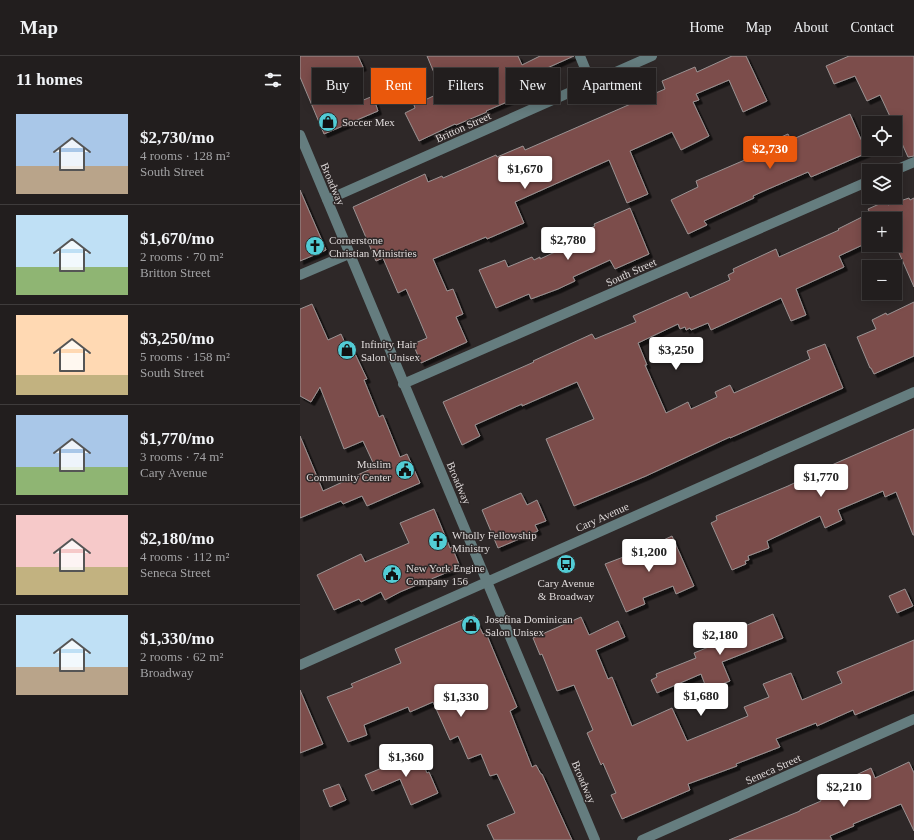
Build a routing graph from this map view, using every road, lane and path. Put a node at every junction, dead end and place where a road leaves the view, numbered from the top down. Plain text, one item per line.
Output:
1 (580, 56) edge
2 (652, 56) edge
3 (585, 68) edge
4 (625, 68) edge
5 (568, 93) edge
6 (300, 135) edge
7 (914, 162) edge
8 (902, 167) edge
9 (862, 184) edge
10 (327, 200) junction
11 (349, 254) junction
12 (300, 275) edge
13 (403, 384) junction
14 (914, 392) edge
15 (488, 581) junction
16 (300, 665) edge
17 (914, 720) edge
18 (596, 840) edge
19 (642, 840) edge

1 - 3 street
2 - 4 street, Britton Street
5 - 10 street, Britton Street
6 - 10 street, Broadway
7 - 8 street
9 - 13 street, South Street
10 - 11 street, Broadway
11 - 12 street
11 - 13 street, Broadway
13 - 15 street, Broadway
14 - 15 street, Cary Avenue
15 - 16 street, Cary Avenue
15 - 18 street, Broadway
17 - 19 street, Seneca Street

